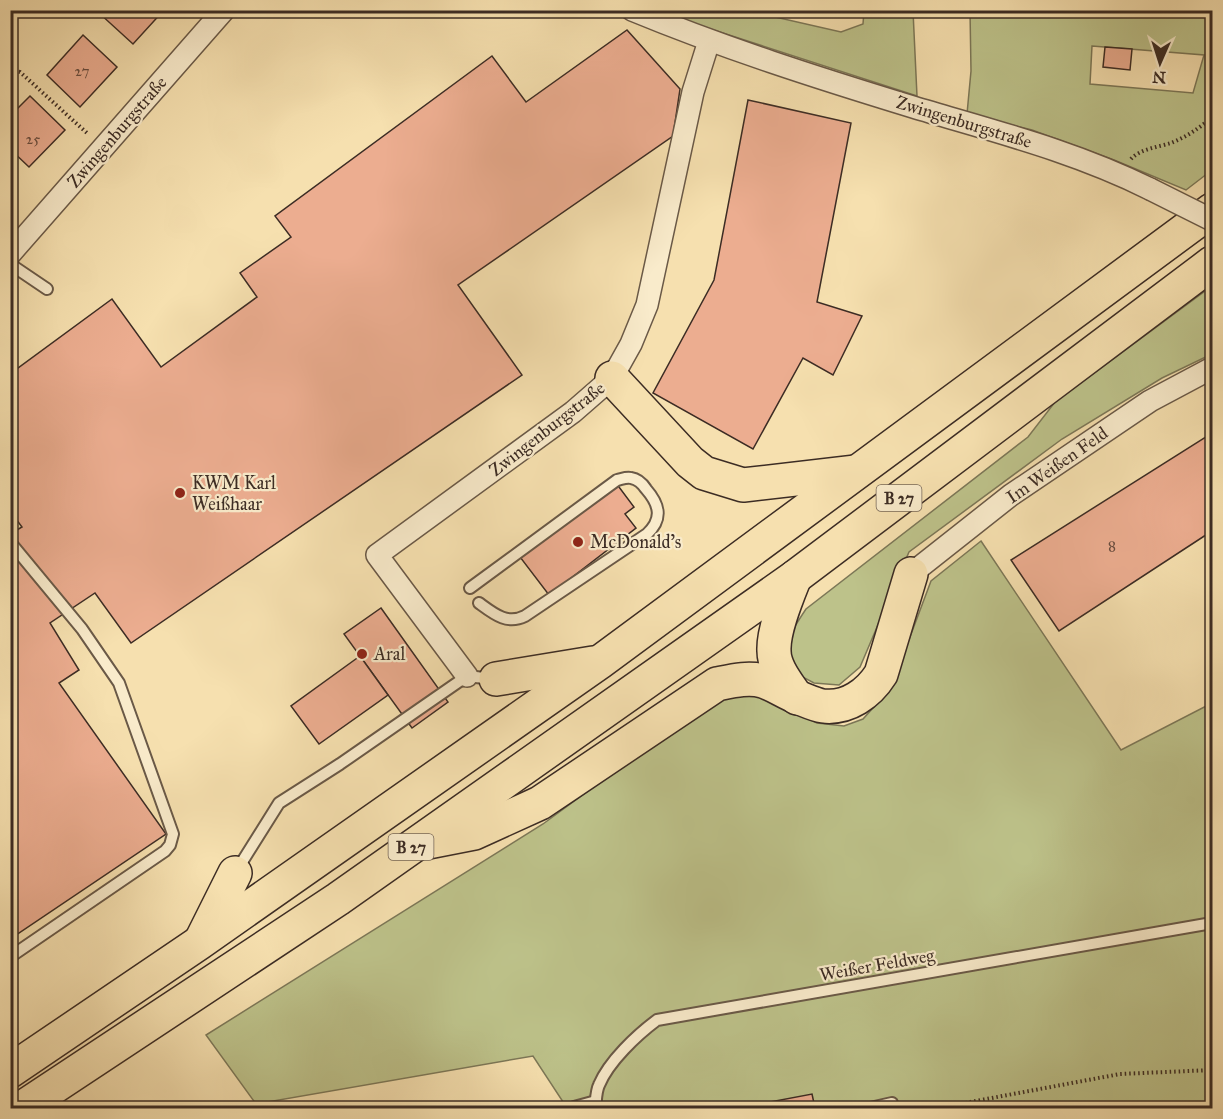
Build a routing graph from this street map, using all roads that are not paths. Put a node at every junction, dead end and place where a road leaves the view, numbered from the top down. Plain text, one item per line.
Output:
1 (224, 10) edge
2 (636, 11) edge
3 (709, 42) junction
4 (1212, 210) edge
5 (1212, 220) edge
6 (10, 254) edge
7 (1212, 263) edge
8 (10, 264) edge
9 (47, 289) dead end
10 (1212, 368) edge
11 (612, 378) junction
12 (858, 472) junction
13 (10, 542) edge
14 (911, 574) joint
15 (795, 577) junction
16 (470, 588) dead end
17 (479, 603) dead end
18 (600, 662) junction
19 (482, 678) junction
20 (797, 698) junction
21 (415, 844) junction
22 (235, 873) joint
23 (1212, 922) edge
24 (200, 944) junction
25 (10, 957) edge
26 (10, 1071) edge
27 (892, 1103) dead end
28 (595, 1105) edge
29 (574, 1107) edge
30 (22, 1108) edge
31 (870, 1108) edge

1 - 6 street, Zwingenburgstraße
2 - 3 street, Zwingenburgstraße
3 - 5 street, Zwingenburgstraße, bridge
3 - 11 street, Zwingenburgstraße
4 - 12 highway, B 27
7 - 15 highway, B 27
8 - 9 lane
10 - 14 street, Im Weißen Feld
11 - 12 highway
11 - 19 street, Zwingenburgstraße
12 - 18 highway, B 27
13 - 25 lane
14 - 20 highway
15 - 20 highway
15 - 21 highway, B 27
16 - 17 lane
18 - 19 highway
18 - 24 highway, B 27
19 - 22 lane
20 - 21 highway
21 - 30 highway, B 27
22 - 24 highway
23 - 28 lane, Weißer Feldweg
24 - 26 highway, B 27
27 - 31 lane
28 - 29 lane

